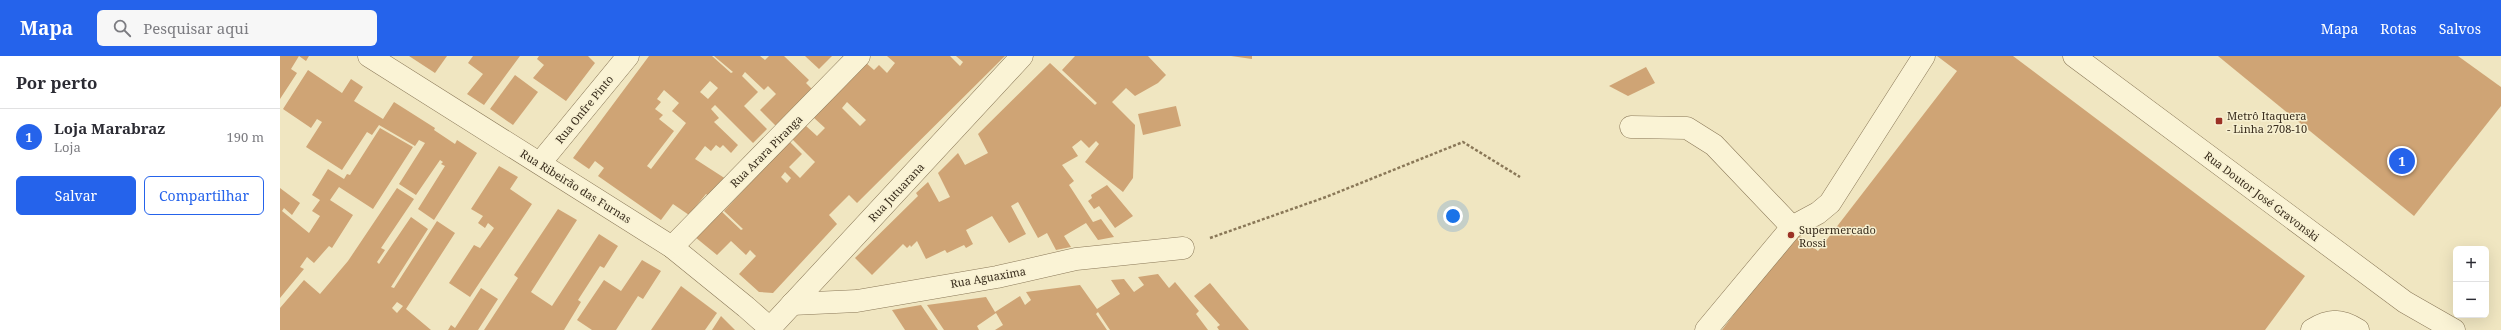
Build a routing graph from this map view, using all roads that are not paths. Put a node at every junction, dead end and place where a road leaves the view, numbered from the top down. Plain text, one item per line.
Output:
1 (369, 56) edge
2 (628, 56) edge
3 (860, 56) edge
4 (1022, 56) edge
5 (1924, 56) edge
6 (2074, 56) edge
7 (1631, 127) dead end
8 (540, 163) junction
9 (1792, 227) junction
10 (672, 247) junction
11 (1184, 248) road end
12 (792, 304) junction
13 (771, 329) edge
14 (1706, 330) edge
15 (2312, 330) edge
16 (2358, 330) edge
17 (2454, 330) edge

1 - 8 street, Rua Ribeirão das Furnas
2 - 8 street, Rua Onfre Pinto
3 - 10 street, Rua Arara Piranga
4 - 12 street, Rua Jutuarana
5 - 9 street
6 - 17 street, Rua Doutor José Gravonski
7 - 9 street
8 - 10 street, Rua Ribeirão das Furnas
9 - 14 street
10 - 13 street, Rua Ribeirão das Furnas
11 - 12 street, Rua Aguaxima
12 - 13 street, Rua Jutuarana
15 - 16 street

